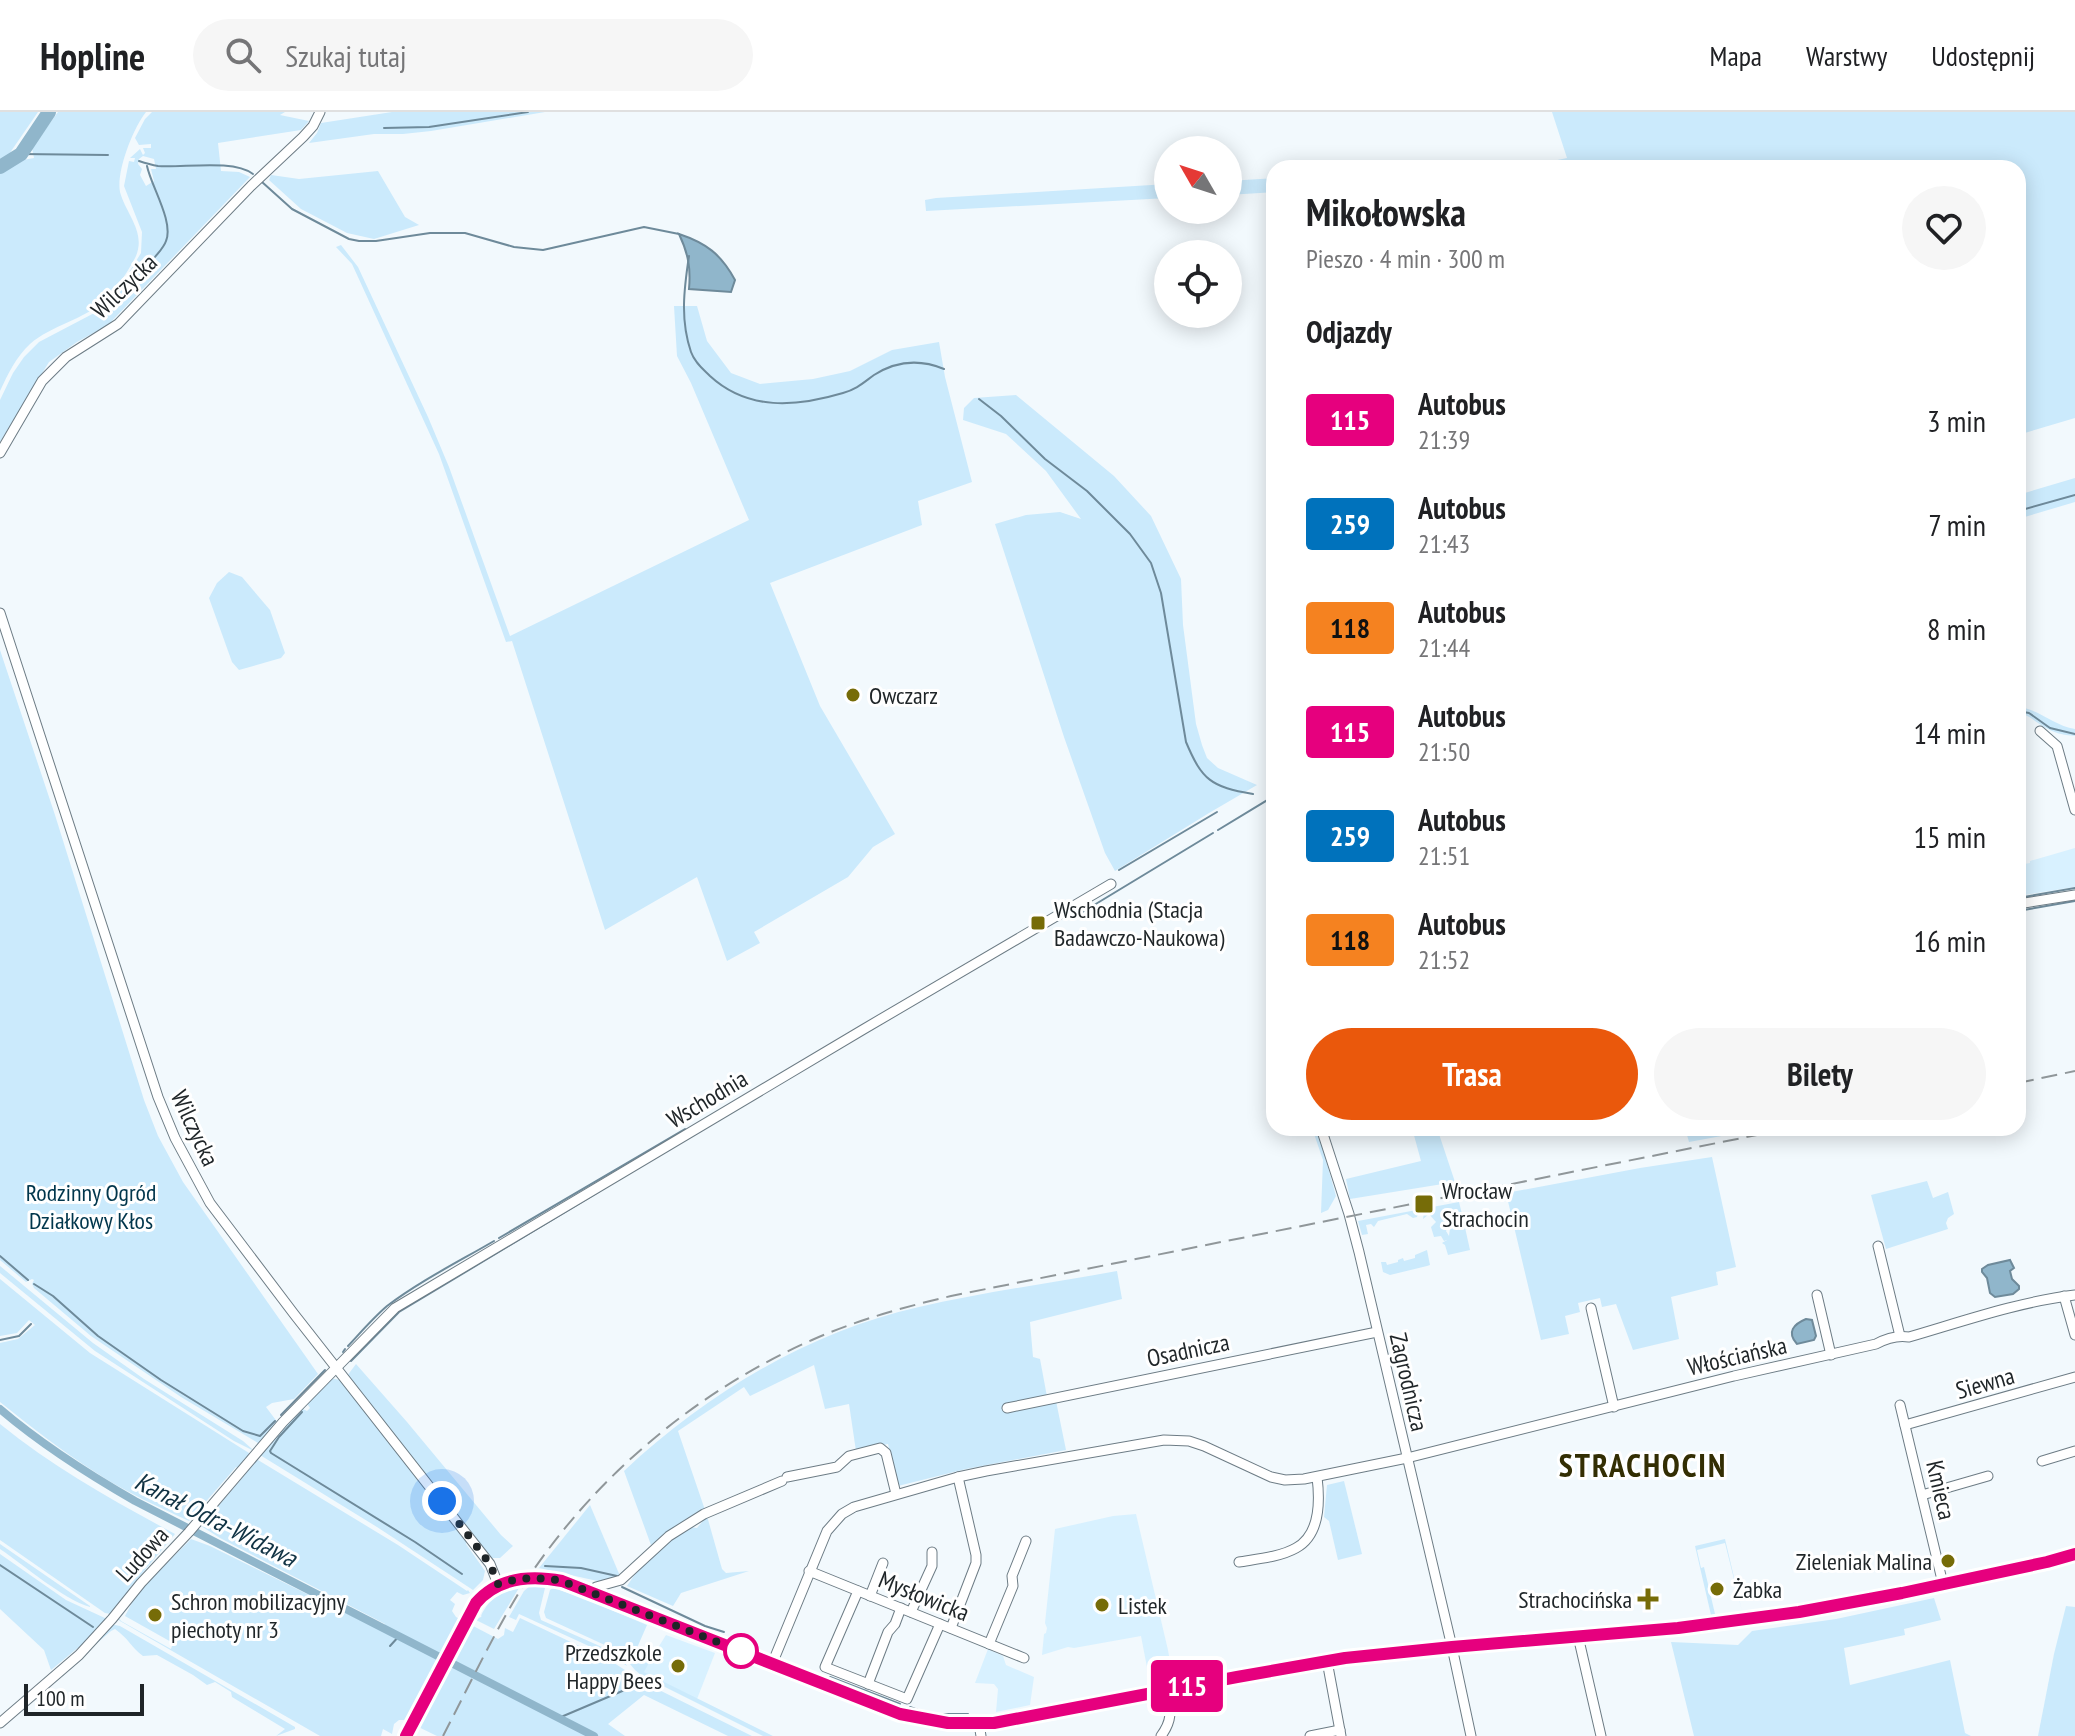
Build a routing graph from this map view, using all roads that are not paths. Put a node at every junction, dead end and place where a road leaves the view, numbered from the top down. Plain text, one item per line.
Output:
1 (320, 112) edge
2 (0, 453) edge
3 (0, 613) edge
4 (2040, 731) dead end
5 (2074, 803) edge
6 (1111, 884) dead end
7 (2075, 895) edge
8 (2026, 903) edge
9 (1324, 1136) edge
10 (1878, 1246) dead end
11 (1817, 1295) dead end
12 (2075, 1295) edge
13 (2064, 1296) junction
14 (1591, 1308) dead end
15 (1377, 1332) junction
16 (2075, 1335) edge
17 (1900, 1336) junction
18 (1831, 1355) junction
19 (337, 1367) junction
20 (2075, 1377) edge
21 (1900, 1405) dead end
22 (1614, 1407) junction
23 (1007, 1408) dead end
24 (1905, 1425) junction
25 (2075, 1451) edge
26 (1407, 1458) junction
27 (2042, 1461) dead end
28 (1988, 1476) dead end
29 (958, 1477) junction
30 (1317, 1477) junction
31 (896, 1494) junction
32 (1922, 1495) junction
33 (1026, 1541) dead end
34 (932, 1552) dead end
35 (2075, 1554) edge
36 (1239, 1562) dead end
37 (883, 1563) dead end
38 (809, 1571) junction
39 (498, 1584) junction
40 (1943, 1584) junction
41 (858, 1591) junction
42 (592, 1593) junction
43 (870, 1596) junction
44 (906, 1610) junction
45 (940, 1624) junction
46 (951, 1628) junction
47 (1578, 1636) junction
48 (989, 1644) junction
49 (1452, 1647) junction
50 (1024, 1658) dead end
51 (1327, 1661) junction
52 (772, 1664) junction
53 (868, 1684) junction
54 (1166, 1690) junction
55 (0, 1723) edge
56 (980, 1730) edge
57 (1341, 1733) edge
58 (406, 1736) edge
59 (1161, 1736) edge
60 (1310, 1736) edge
61 (1471, 1736) edge
62 (1601, 1736) edge

1 - 2 street, Wilczycka
3 - 19 street, Wilczycka
4 - 5 street
6 - 19 street, Wschodnia
7 - 8 street
9 - 15 street, Zagrodnicza
10 - 17 street
11 - 18 street
12 - 13 street, Włościańska
13 - 16 street
13 - 17 street, Włościańska
14 - 22 street
15 - 23 street, Osadnicza
15 - 26 street, Zagrodnicza
17 - 18 street, Włościańska
18 - 22 street, Włościańska
19 - 39 street, Wilczycka
19 - 55 street, Ludowa
20 - 24 street, Siewna
21 - 24 street, Kmieca
22 - 26 street, Włościańska
24 - 32 street, Kmieca
25 - 27 street
26 - 30 street, Włościańska
26 - 49 street, Zagrodnicza
28 - 32 street
29 - 30 street, Włościańska
29 - 31 street, Włościańska
29 - 46 street
30 - 36 street
31 - 38 street, Włościańska
31 - 42 street
32 - 40 street, Kmieca
33 - 48 street
34 - 44 street
35 - 40 main road
37 - 43 street
38 - 41 street, Mysłowicka
38 - 52 street, Włościańska
39 - 42 main road
39 - 58 main road
40 - 47 main road
41 - 43 street, Mysłowicka
41 - 53 street
42 - 52 main road
43 - 44 street, Mysłowicka
44 - 45 street, Mysłowicka
44 - 53 street
45 - 46 street, Mysłowicka
45 - 53 street
46 - 48 street, Mysłowicka
47 - 49 main road
47 - 62 street
48 - 50 street, Mysłowicka
49 - 51 main road
49 - 61 street, Zagrodnicza
51 - 54 main road
51 - 57 street
52 - 56 main road
54 - 56 main road
54 - 59 street
57 - 60 street

